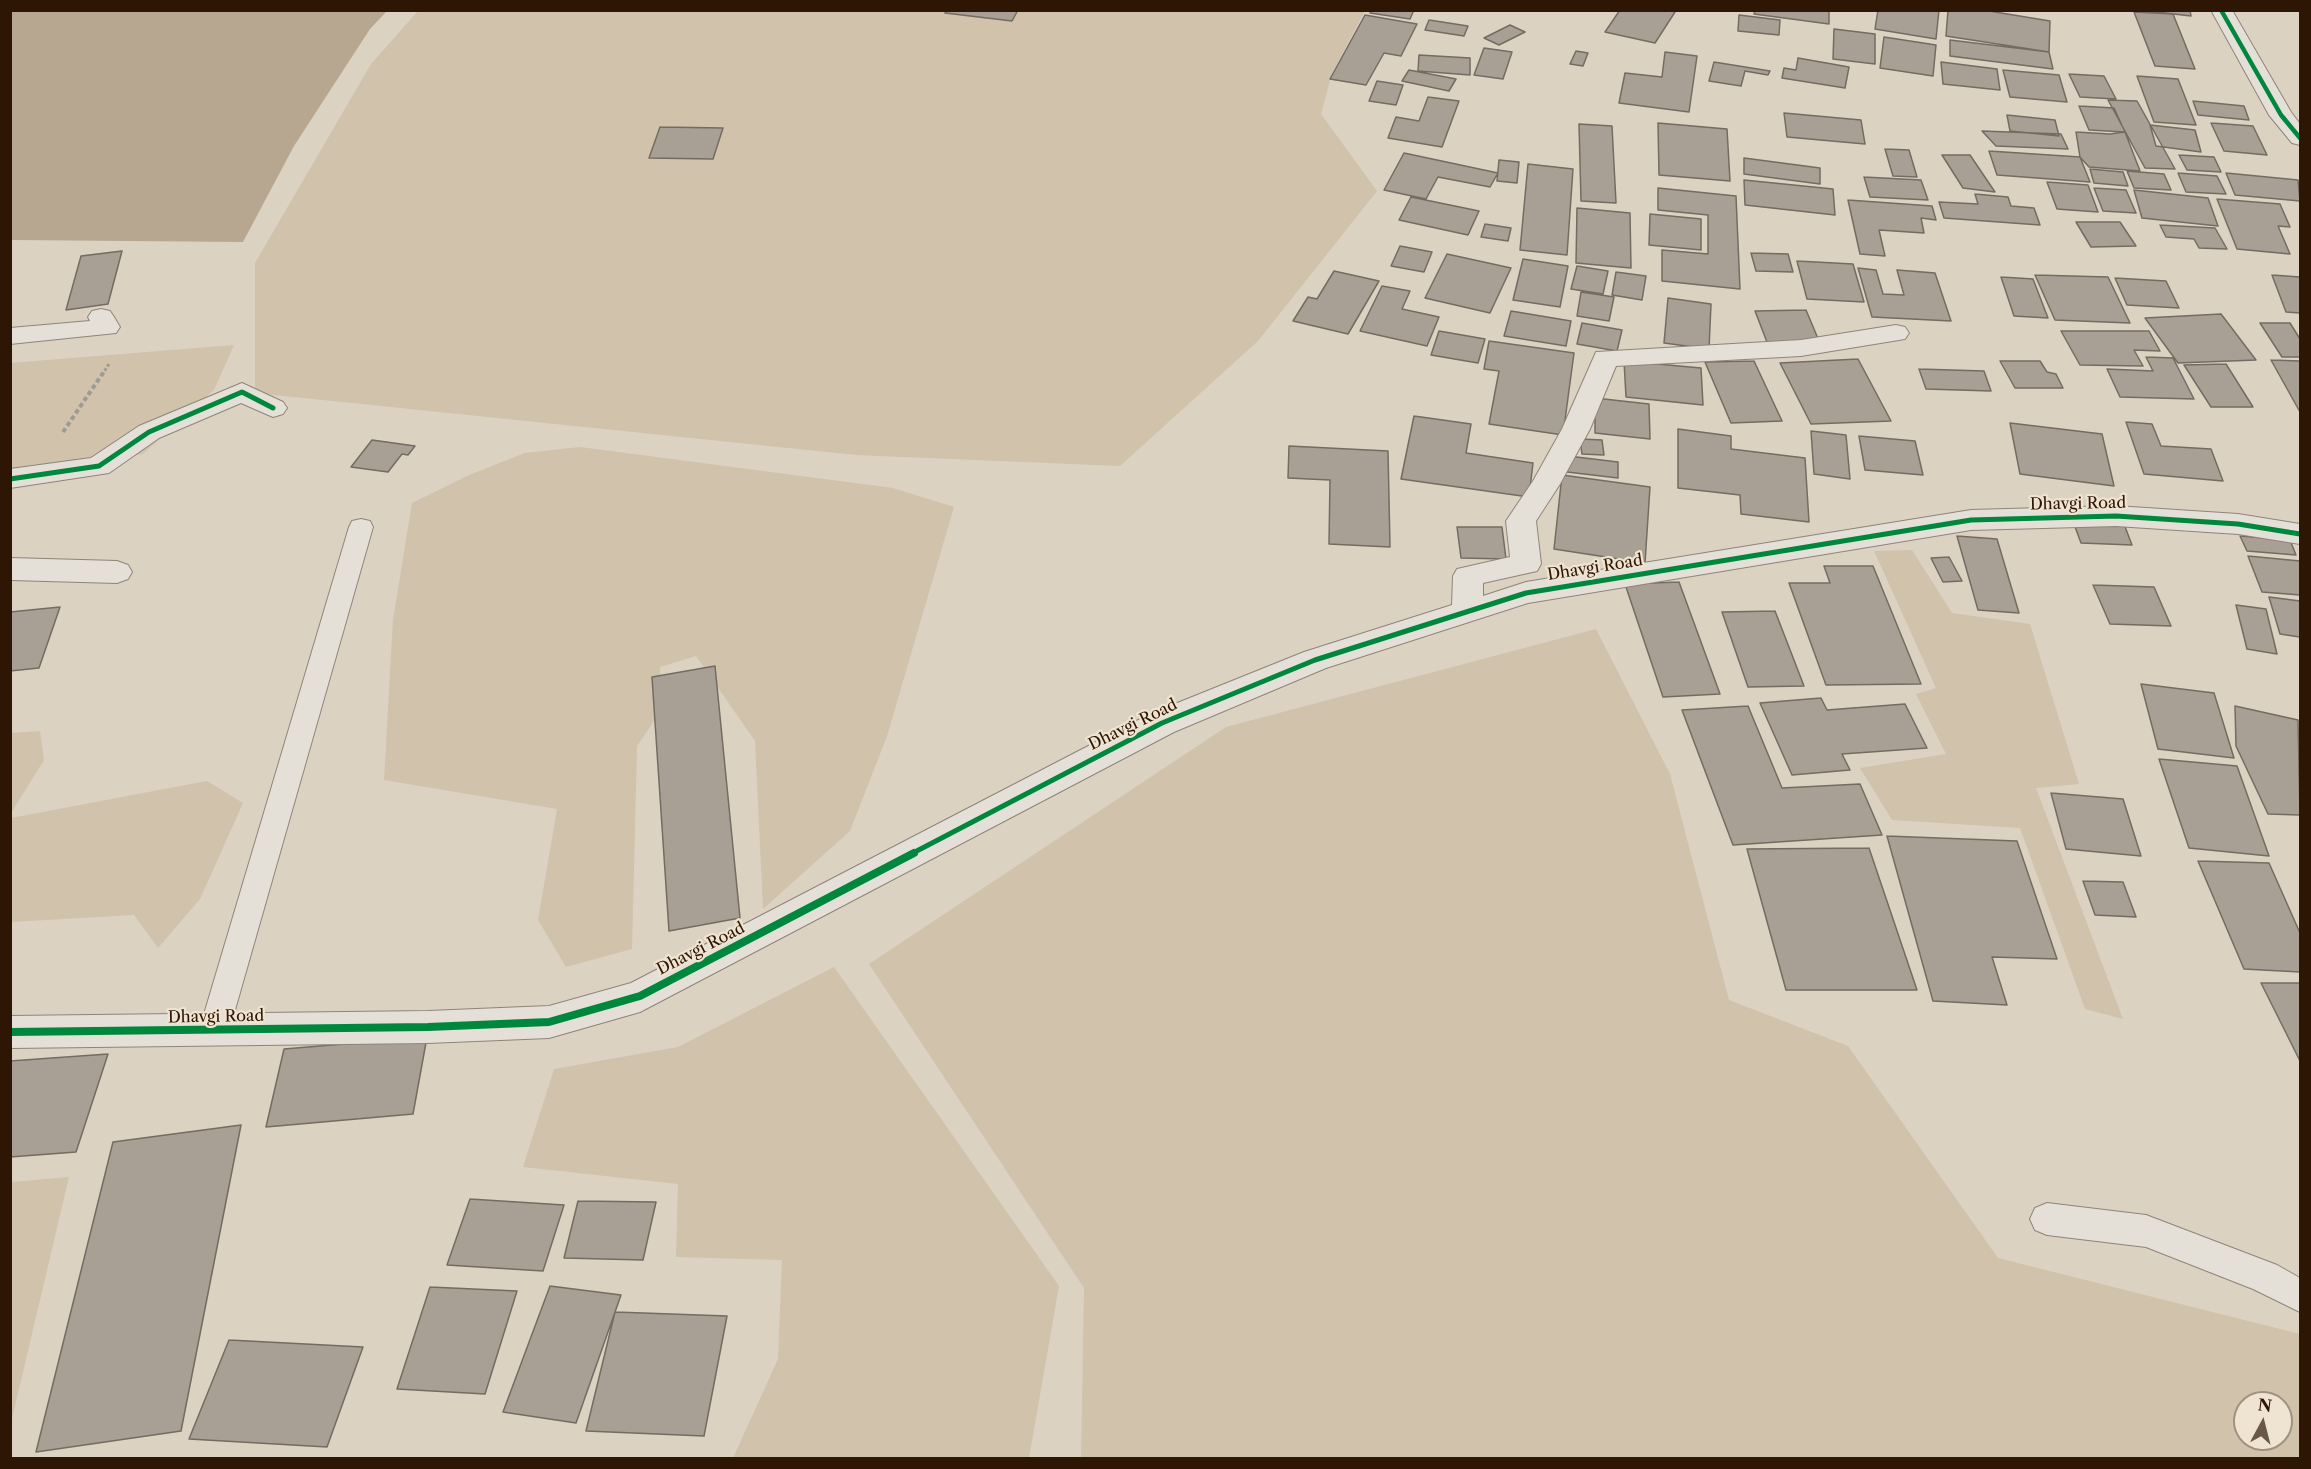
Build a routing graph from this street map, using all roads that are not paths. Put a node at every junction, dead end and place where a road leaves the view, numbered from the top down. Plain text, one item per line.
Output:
1 (2221, 10) edge
2 (2301, 138) edge
3 (104, 322) road end
4 (1896, 333) dead end
5 (10, 336) edge
6 (273, 408) dead end
7 (14, 483) edge
8 (361, 527) dead end
9 (2301, 534) edge
10 (10, 569) edge
11 (117, 572) dead end
12 (1467, 612) junction
13 (214, 1031) junction
14 (10, 1032) edge
15 (2047, 1219) dead end
16 (2301, 1296) edge

1 - 2 street
3 - 5 street
4 - 12 street
6 - 7 street
8 - 13 lane
9 - 12 street, Dhavgi Road
10 - 11 street
12 - 13 street, Dhavgi Road
13 - 14 street, Dhavgi Road
15 - 16 lane

